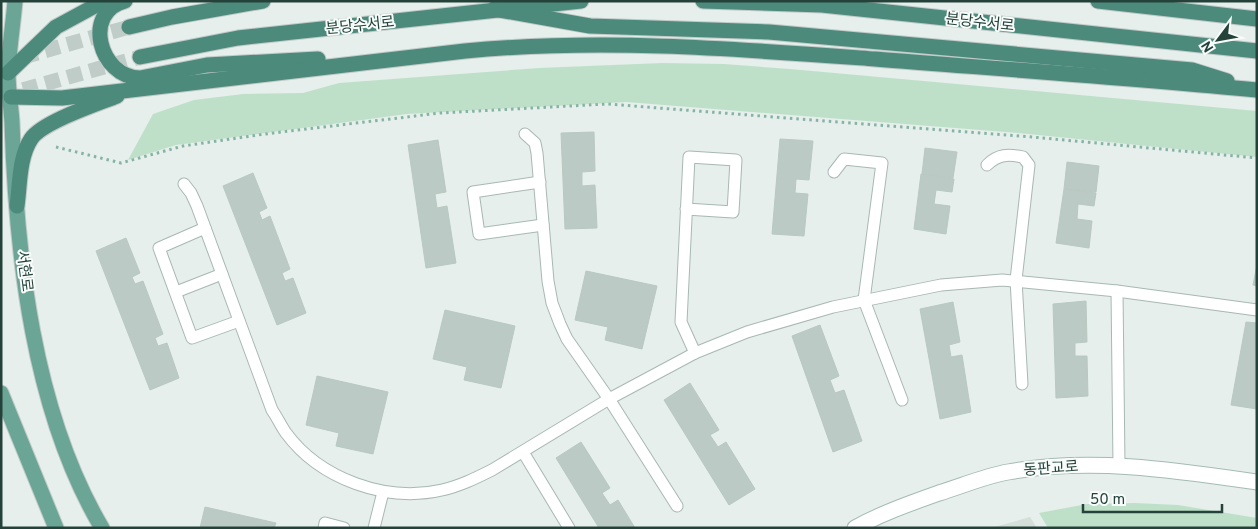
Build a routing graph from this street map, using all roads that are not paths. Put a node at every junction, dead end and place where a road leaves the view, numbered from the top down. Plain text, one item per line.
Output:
1 (15, 1) edge
2 (104, 1) edge
3 (125, 1) edge
4 (263, 1) edge
5 (581, 1) edge
6 (703, 1) edge
7 (1098, 1) edge
8 (494, 9) junction
9 (1257, 19) edge
10 (130, 27) tunnel mouth
11 (1257, 51) edge
12 (140, 57) tunnel mouth
13 (377, 62) junction
14 (5, 77) edge
15 (135, 88) junction
16 (1256, 90) edge
17 (6, 96) edge
18 (525, 134) dead end
19 (987, 165) dead end
20 (834, 172) dead end
21 (540, 182) junction
22 (184, 184) dead end
23 (17, 206) junction
24 (686, 209) junction
25 (543, 225) junction
26 (205, 228) junction
27 (222, 274) junction
28 (1016, 280) junction
29 (1117, 290) junction
30 (176, 292) junction
31 (864, 300) junction
32 (1257, 310) edge
33 (239, 321) junction
34 (695, 353) junction
35 (1022, 384) dead end
36 (1, 393) edge
37 (609, 399) junction
38 (902, 400) dead end
39 (523, 452) junction
40 (1119, 466) junction
41 (1257, 482) edge
42 (383, 492) junction
43 (676, 506) dead end
44 (56, 528) edge
45 (102, 528) edge
46 (324, 528) edge
47 (344, 528) edge
48 (374, 528) edge
49 (569, 528) edge
50 (855, 528) edge

1 - 14 main road, 서현로
2 - 14 highway
3 - 13 highway
4 - 10 highway
5 - 8 highway, 분당수서로
6 - 11 highway, 분당수서로
7 - 9 highway
8 - 12 highway, 분당수서로
8 - 16 highway
13 - 15 highway
13 - 16 highway
14 - 17 main road, 서현로
15 - 17 highway
15 - 23 highway
17 - 23 main road, 서현로
18 - 21 lane
19 - 28 lane
20 - 31 lane
21 - 25 lane
21 - 25 lane
22 - 26 lane
23 - 45 main road, 서현로
24 - 24 lane
24 - 34 lane
25 - 37 lane
26 - 27 lane
26 - 30 lane
27 - 30 lane
27 - 33 lane
28 - 29 lane
28 - 31 lane
28 - 35 lane
29 - 32 lane
29 - 40 lane
30 - 33 lane
31 - 34 lane
31 - 38 lane
33 - 42 lane
34 - 37 lane
36 - 44 main road
37 - 39 lane
37 - 43 lane
39 - 42 lane
39 - 49 lane
40 - 41 main road, 동판교로
40 - 50 main road, 동판교로
42 - 48 lane
46 - 47 lane

